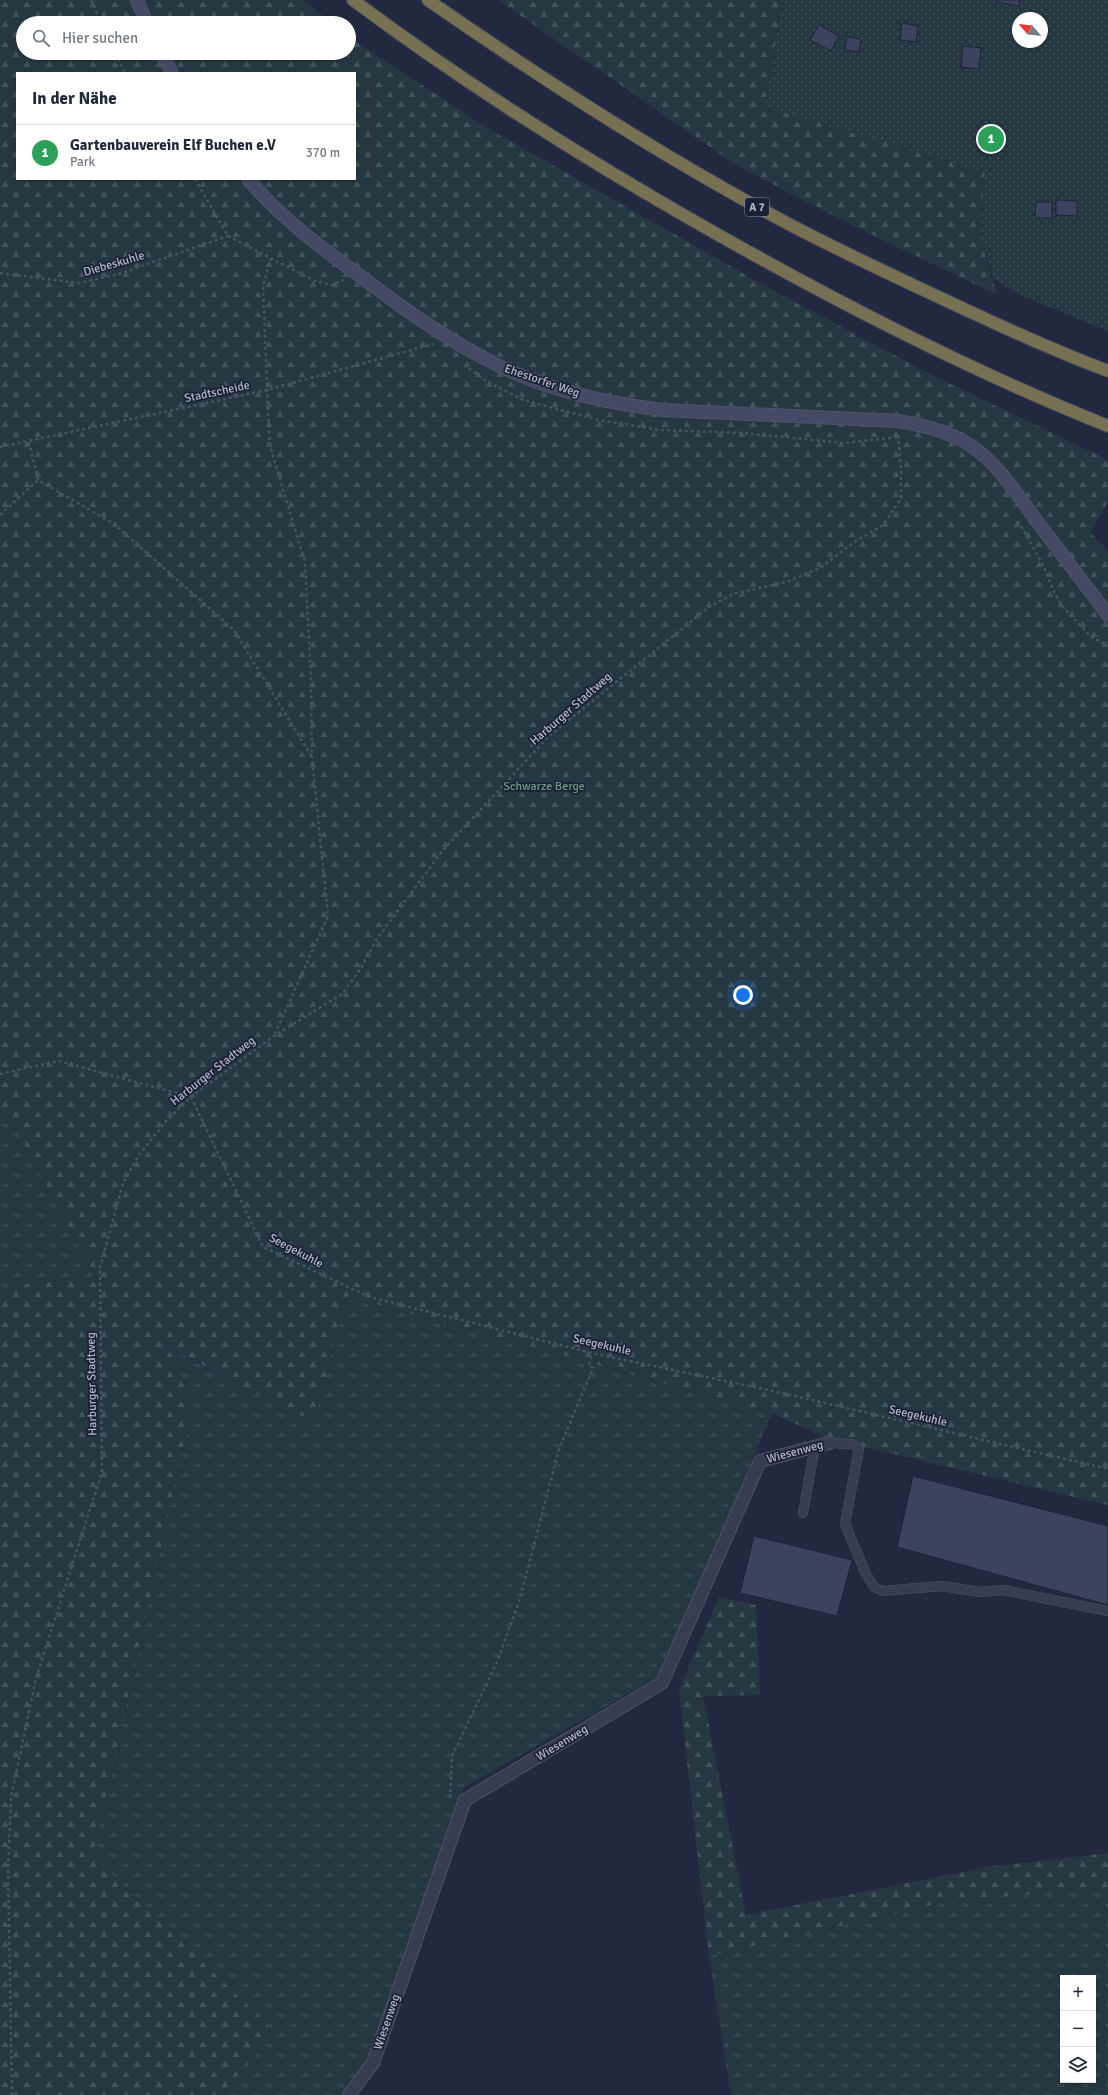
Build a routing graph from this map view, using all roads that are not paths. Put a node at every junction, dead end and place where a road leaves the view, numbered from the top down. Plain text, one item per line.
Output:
1 (137, 0) edge
2 (353, 0) edge
3 (428, 0) edge
4 (144, 16) edge
5 (165, 60) edge
6 (171, 72) edge
7 (249, 180) edge
8 (1108, 371) edge
9 (1108, 426) edge
10 (1108, 615) edge
11 (829, 1443) joint
12 (814, 1446) junction
13 (803, 1513) dead end
14 (1108, 1611) edge
15 (349, 2095) edge

1 - 4 main road
2 - 9 highway
3 - 8 highway, A 7
5 - 6 main road
7 - 10 main road, Ehestorfer Weg
11 - 12 street, Wiesenweg
11 - 14 lane
12 - 13 lane
12 - 15 street, Wiesenweg

